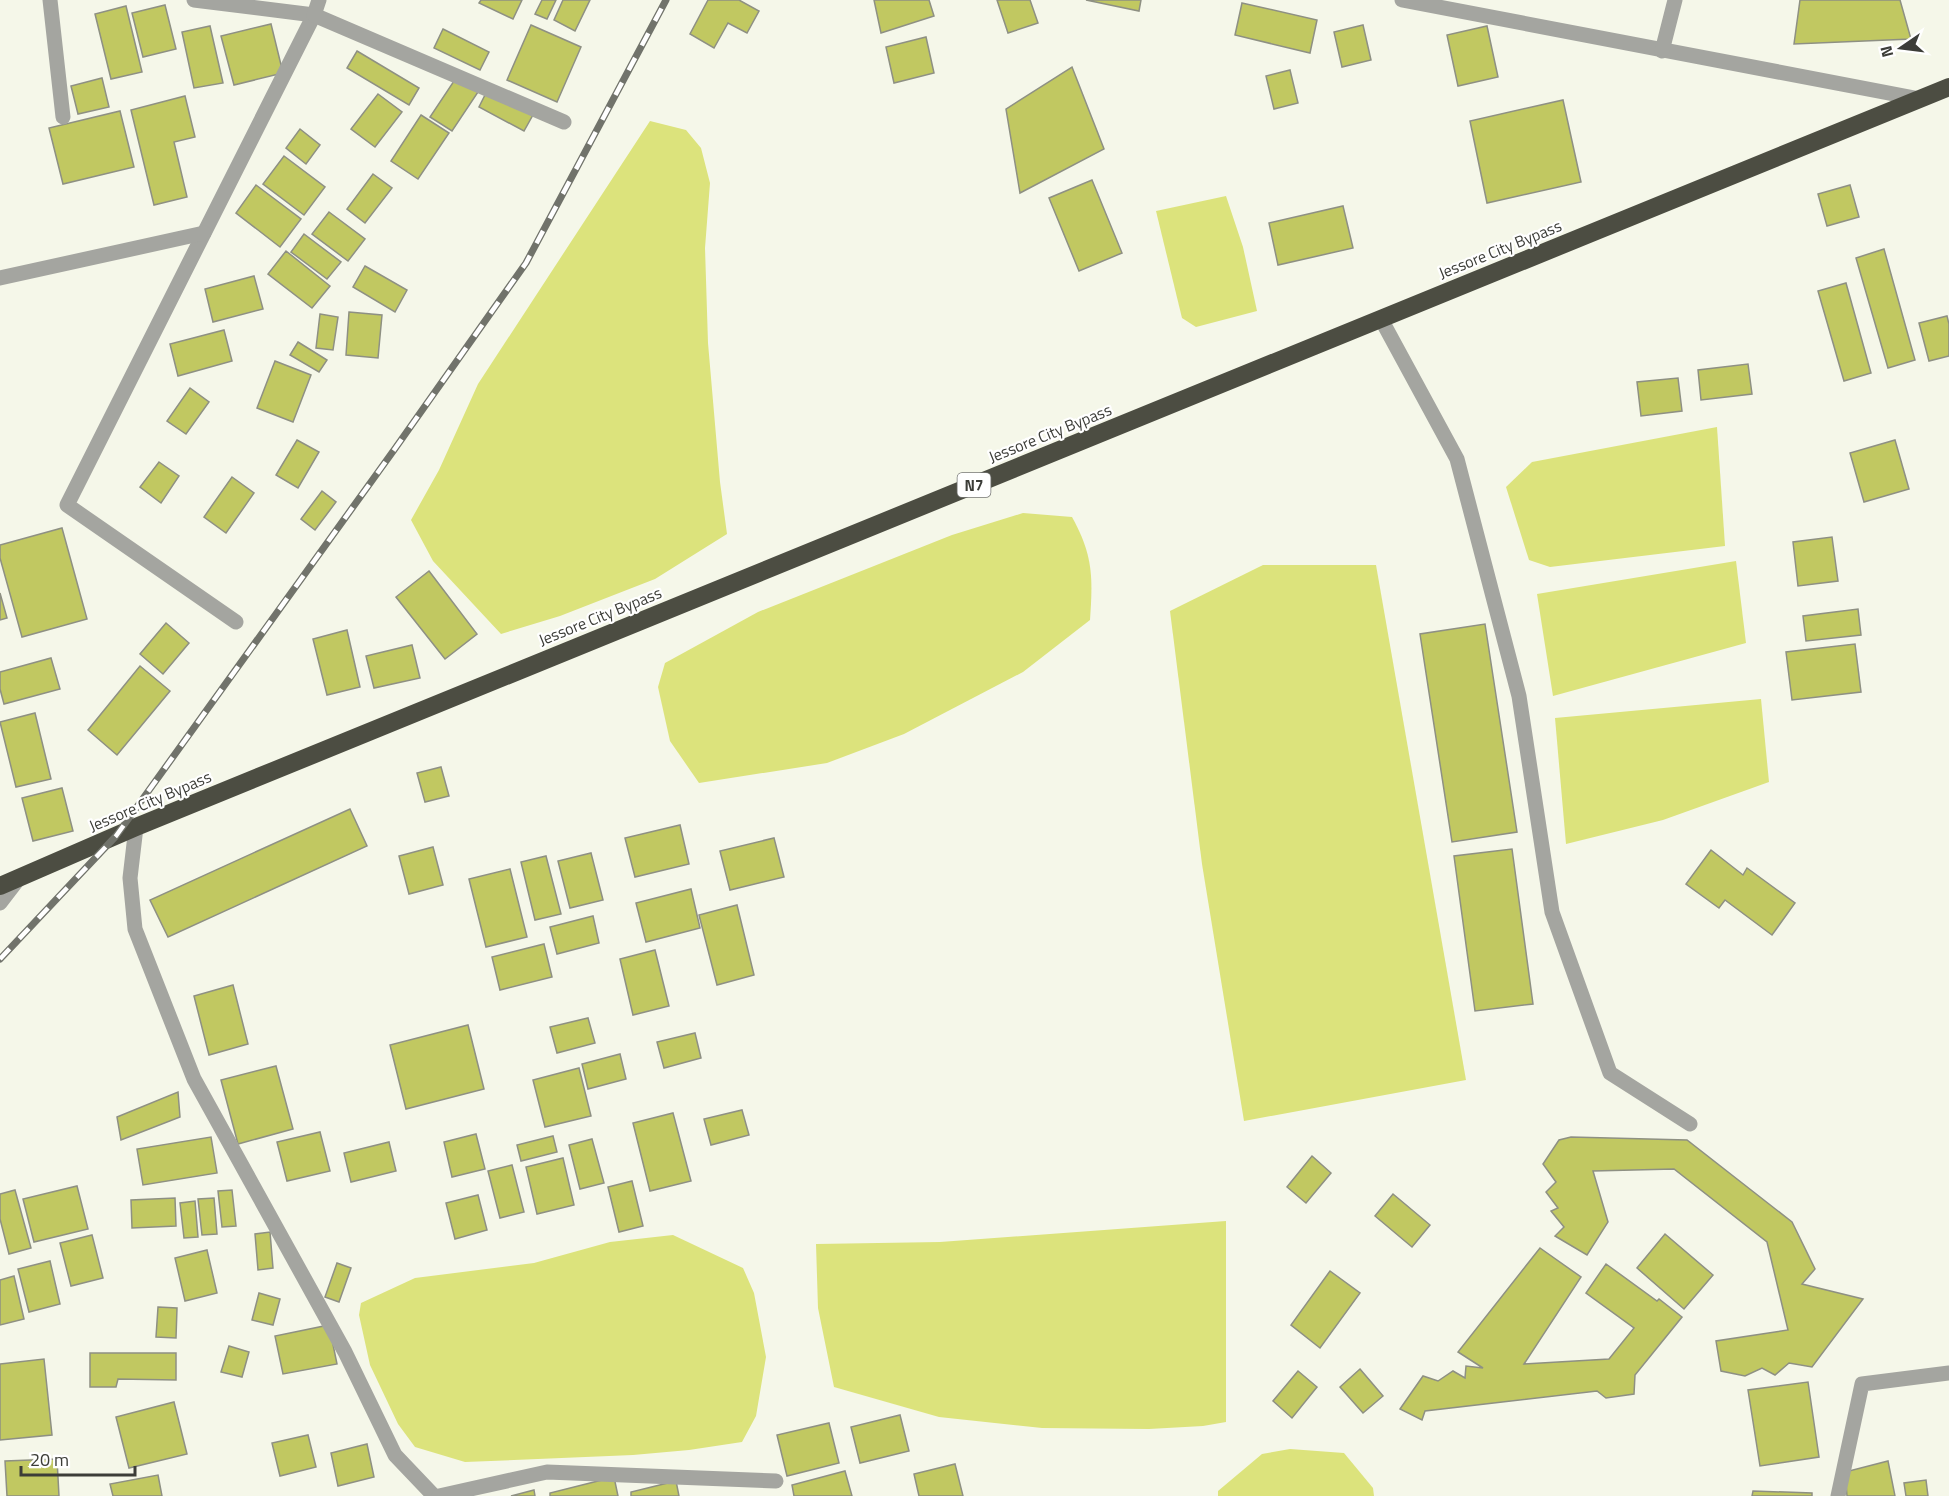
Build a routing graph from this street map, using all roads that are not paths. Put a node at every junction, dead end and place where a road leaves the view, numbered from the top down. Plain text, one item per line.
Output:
1 (50, 0) edge
2 (194, 0) edge
3 (319, 0) edge
4 (1402, 0) edge
5 (1675, 0) edge
6 (314, 15) junction
7 (1662, 51) junction
8 (1949, 87) edge
9 (1920, 99) junction
10 (63, 117) dead end
11 (564, 122) dead end
12 (204, 233) junction
13 (0, 278) edge
14 (1381, 319) junction
15 (236, 622) dead end
16 (136, 827) junction
17 (20, 877) junction
18 (0, 885) edge
19 (0, 903) edge
20 (1690, 1124) dead end
21 (1949, 1373) edge
22 (776, 1482) dead end
23 (434, 1496) edge
24 (439, 1496) edge
25 (1838, 1496) edge

1 - 10 street
2 - 6 street
3 - 6 street
4 - 7 street
5 - 7 street
6 - 11 street
6 - 12 street
7 - 9 street
8 - 9 highway, Jessore City Bypass / N7
9 - 14 highway, Jessore City Bypass / N7
12 - 13 street
12 - 15 street
14 - 16 highway, Jessore City Bypass / N7
14 - 20 street
16 - 17 highway, Jessore City Bypass / N7
16 - 23 street
17 - 18 highway, Jessore City Bypass / N7
17 - 19 street
21 - 25 street
22 - 24 street

